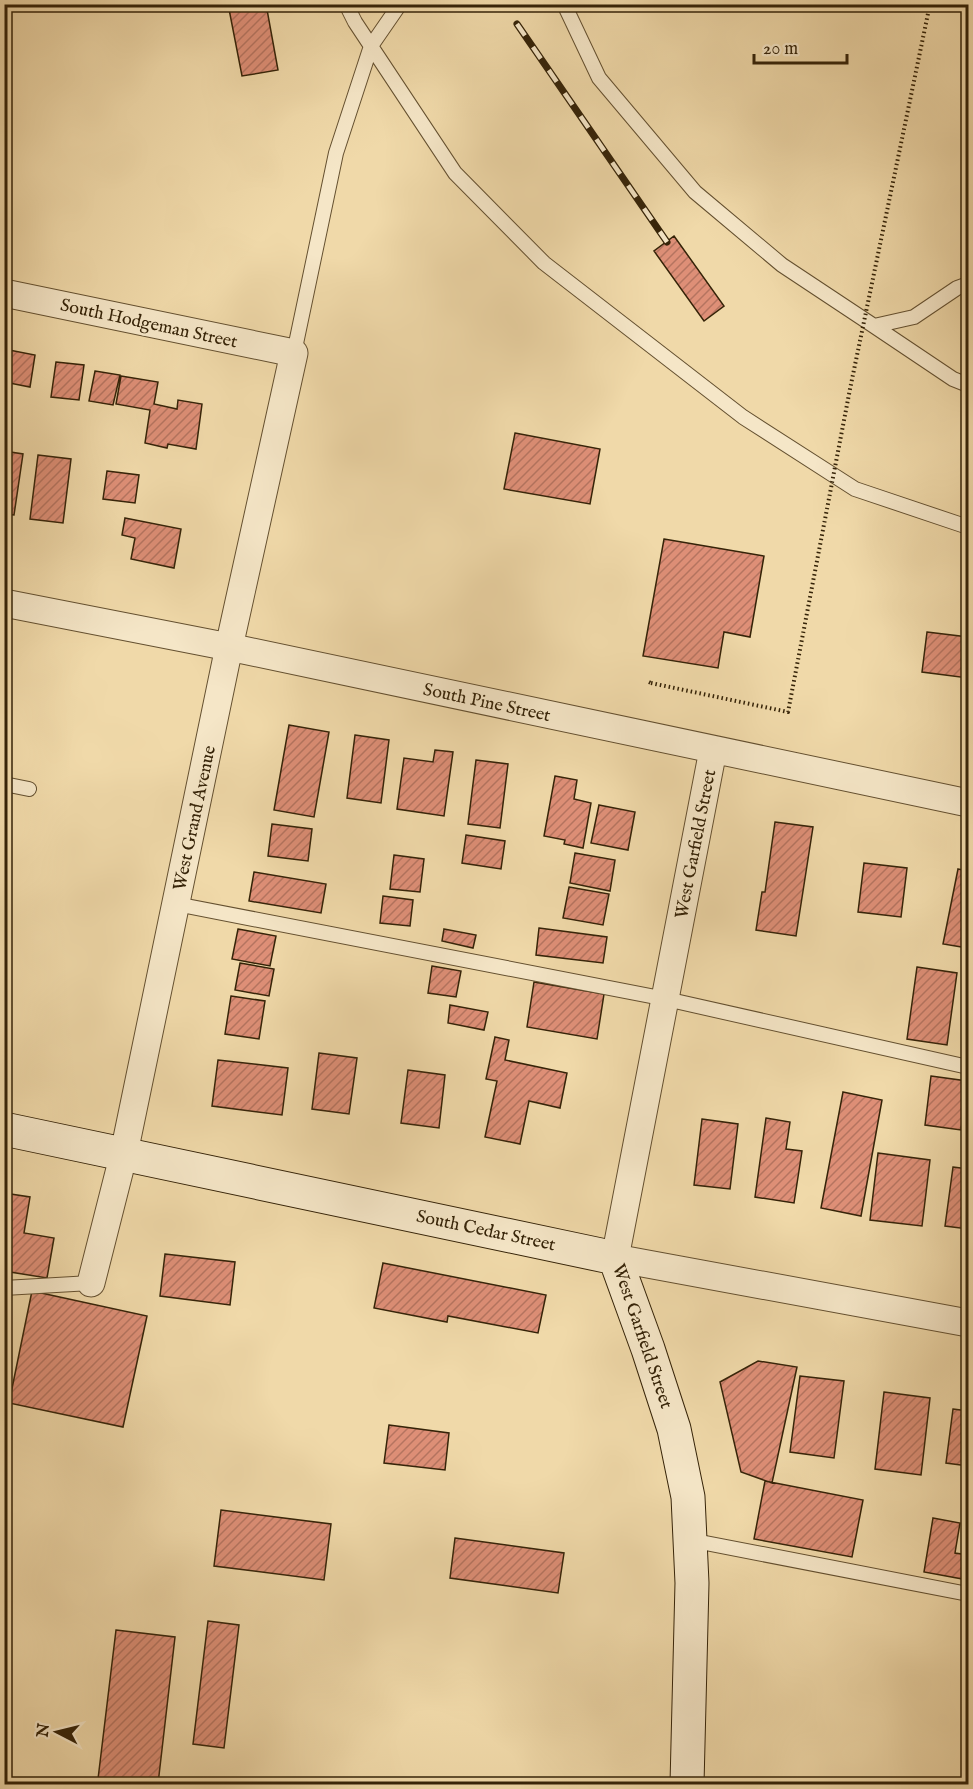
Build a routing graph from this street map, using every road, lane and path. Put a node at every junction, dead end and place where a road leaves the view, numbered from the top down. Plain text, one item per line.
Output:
1 (346, 4) edge
2 (400, 4) edge
3 (564, 4) edge
4 (930, 4) edge
5 (371, 46) junction
6 (969, 284) edge
7 (4, 293) edge
8 (874, 326) junction
9 (294, 352) junction
10 (969, 385) edge
11 (969, 527) edge
12 (4, 603) edge
13 (229, 647) junction
14 (650, 683) dead end
15 (713, 750) junction
16 (4, 784) edge
17 (29, 789) dead end
18 (969, 803) edge
19 (176, 903) junction
20 (666, 999) junction
21 (969, 1067) edge
22 (4, 1129) edge
23 (124, 1153) junction
24 (615, 1258) junction
25 (91, 1283) joint
26 (4, 1287) edge
27 (969, 1323) edge
28 (690, 1540) junction
29 (969, 1594) edge
30 (687, 1785) edge

1 - 5 lane
2 - 5 lane
3 - 8 lane
4 - 14 path, bridge
5 - 9 lane
5 - 11 lane
6 - 8 lane
7 - 9 street, South Hodgeman Street
8 - 10 lane
9 - 13 street, West Grand Avenue
12 - 13 street, South Pine Street
13 - 15 street, South Pine Street
13 - 19 street, West Grand Avenue
15 - 18 street, South Pine Street
15 - 20 street, West Garfield Street
16 - 17 lane
19 - 20 lane
19 - 23 street, West Grand Avenue
20 - 21 lane
20 - 24 street, West Garfield Street
22 - 23 street, South Cedar Street
23 - 24 street, South Cedar Street
23 - 25 street, West Grand Avenue
24 - 27 street, South Cedar Street
24 - 28 street, West Garfield Street
25 - 26 lane
28 - 29 lane
28 - 30 street, West Garfield Street

